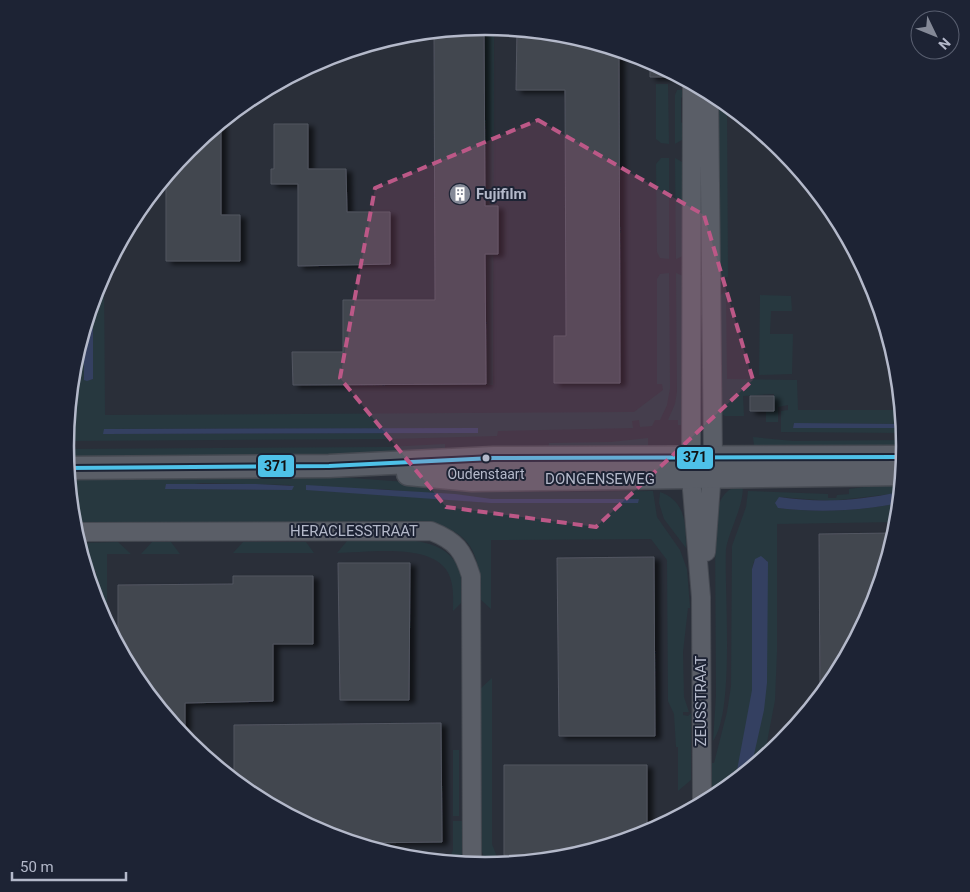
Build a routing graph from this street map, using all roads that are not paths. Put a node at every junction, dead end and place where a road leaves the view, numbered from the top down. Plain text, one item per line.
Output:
1 (692, 91) edge
2 (709, 101) edge
3 (896, 458) edge
4 (75, 468) edge
5 (702, 468) junction
6 (895, 474) edge
7 (83, 532) edge
8 (702, 795) edge
9 (472, 857) edge

1 - 5 street
2 - 5 street
3 - 5 street, DONGENSEWEG
4 - 5 street, DONGENSEWEG
5 - 6 street, DONGENSEWEG
5 - 8 street, ZEUSSTRAAT
7 - 9 street, HERACLESSTRAAT

